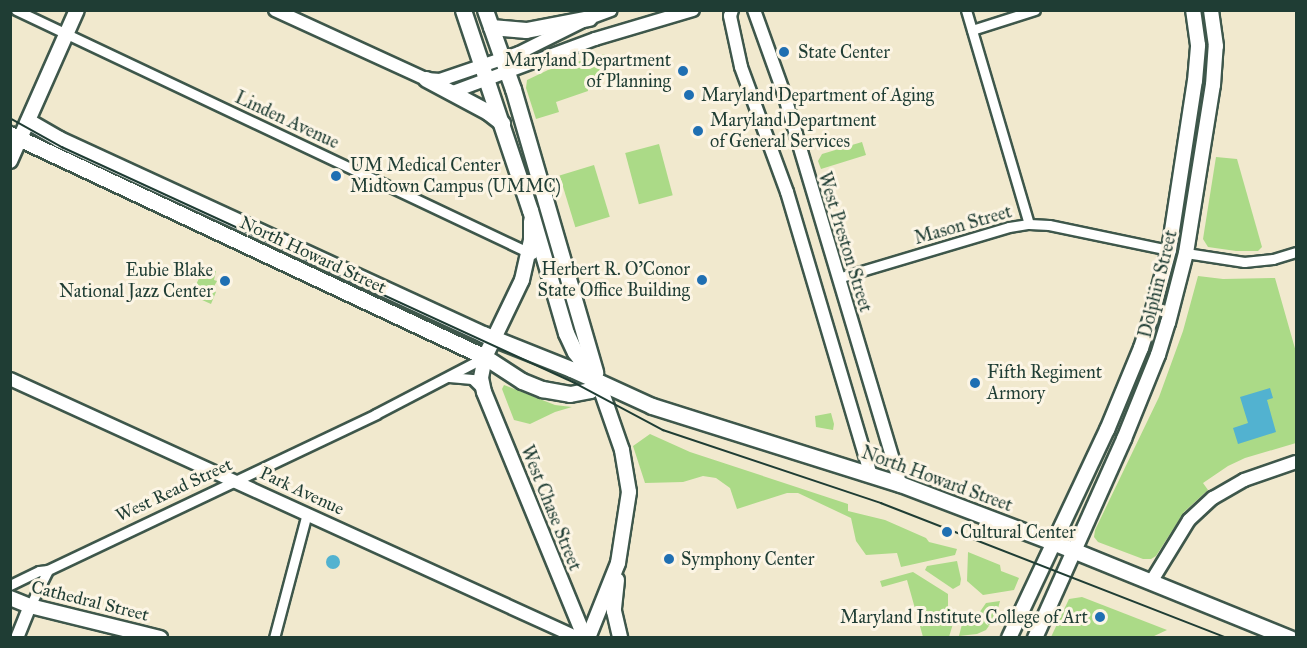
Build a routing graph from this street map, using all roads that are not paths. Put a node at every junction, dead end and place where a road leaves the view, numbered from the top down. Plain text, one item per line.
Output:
1 (16, 10) edge
2 (77, 10) edge
3 (275, 10) edge
4 (463, 10) edge
5 (485, 10) edge
6 (611, 10) edge
7 (693, 10) edge
8 (732, 10) edge
9 (754, 10) edge
10 (966, 10) edge
11 (1035, 10) edge
12 (1193, 10) edge
13 (1211, 10) edge
14 (589, 18) junction
15 (491, 27) junction
16 (972, 30) junction
17 (66, 34) junction
18 (505, 66) junction
19 (486, 73) junction
20 (426, 79) junction
21 (450, 93) junction
22 (28, 121) junction
23 (502, 123) junction
24 (15, 136) edge
25 (10, 161) edge
26 (530, 210) junction
27 (1029, 224) junction
28 (1169, 250) junction
29 (529, 252) junction
30 (1296, 252) edge
31 (1186, 253) junction
32 (544, 260) junction
33 (838, 278) junction
34 (495, 339) junction
35 (485, 357) junction
36 (444, 377) junction
37 (10, 379) edge
38 (599, 384) junction
39 (484, 392) junction
40 (1296, 462) edge
41 (871, 475) junction
42 (238, 481) junction
43 (900, 484) junction
44 (307, 513) junction
45 (1053, 542) junction
46 (1074, 550) junction
47 (618, 563) junction
48 (48, 570) junction
49 (1151, 582) junction
50 (10, 585) edge
51 (10, 598) edge
52 (30, 606) junction
53 (17, 638) edge
54 (160, 638) edge
55 (274, 638) edge
56 (578, 638) edge
57 (586, 638) edge
58 (620, 638) edge
59 (1009, 638) edge
60 (1035, 638) edge
61 (1290, 638) edge

1 - 17 street, Linden Avenue
2 - 17 main road
3 - 20 street
4 - 19 main road
5 - 15 main road
6 - 14 street
7 - 18 street
8 - 41 street
9 - 33 street, West Preston Street
10 - 16 street
11 - 16 street
12 - 28 main road, Dolphin Street
13 - 31 main road, Dolphin Street
14 - 15 main road
14 - 18 street
15 - 18 main road
16 - 27 street
17 - 22 main road
17 - 29 street, Linden Avenue
18 - 19 street
18 - 38 main road
19 - 20 street
19 - 21 street
19 - 23 main road
20 - 21 main road
21 - 23 main road
22 - 24 main road
22 - 34 main road, North Howard Street
23 - 26 main road
24 - 25 main road
24 - 35 main road, North Howard Street
26 - 29 main road
26 - 32 main road
27 - 28 street, Mason Street
27 - 33 street, Mason Street
28 - 45 main road, Dolphin Street
29 - 32 street, Linden Avenue
29 - 34 main road
30 - 31 street
31 - 46 main road, Dolphin Street
32 - 38 main road
33 - 43 street, West Preston Street
34 - 35 main road
34 - 38 main road, North Howard Street
35 - 36 street, West Read Street
35 - 38 main road, North Howard Street
35 - 39 main road, West Chase Street
36 - 39 street, West Chase Street
36 - 42 street, West Read Street
37 - 42 street, Park Avenue
38 - 41 main road, North Howard Street
38 - 47 main road
39 - 57 main road, West Chase Street
40 - 49 street
41 - 43 main road, North Howard Street
42 - 44 street, Park Avenue
42 - 48 street, West Read Street
43 - 45 main road, North Howard Street
44 - 55 street
44 - 56 street, Park Avenue
45 - 46 main road, North Howard Street
45 - 59 main road
46 - 49 main road, North Howard Street
46 - 60 main road
47 - 57 main road
47 - 58 main road
48 - 50 street, West Read Street
48 - 52 street
49 - 61 main road, North Howard Street
51 - 52 main road, Cathedral Street
52 - 53 street
52 - 54 main road, Cathedral Street

